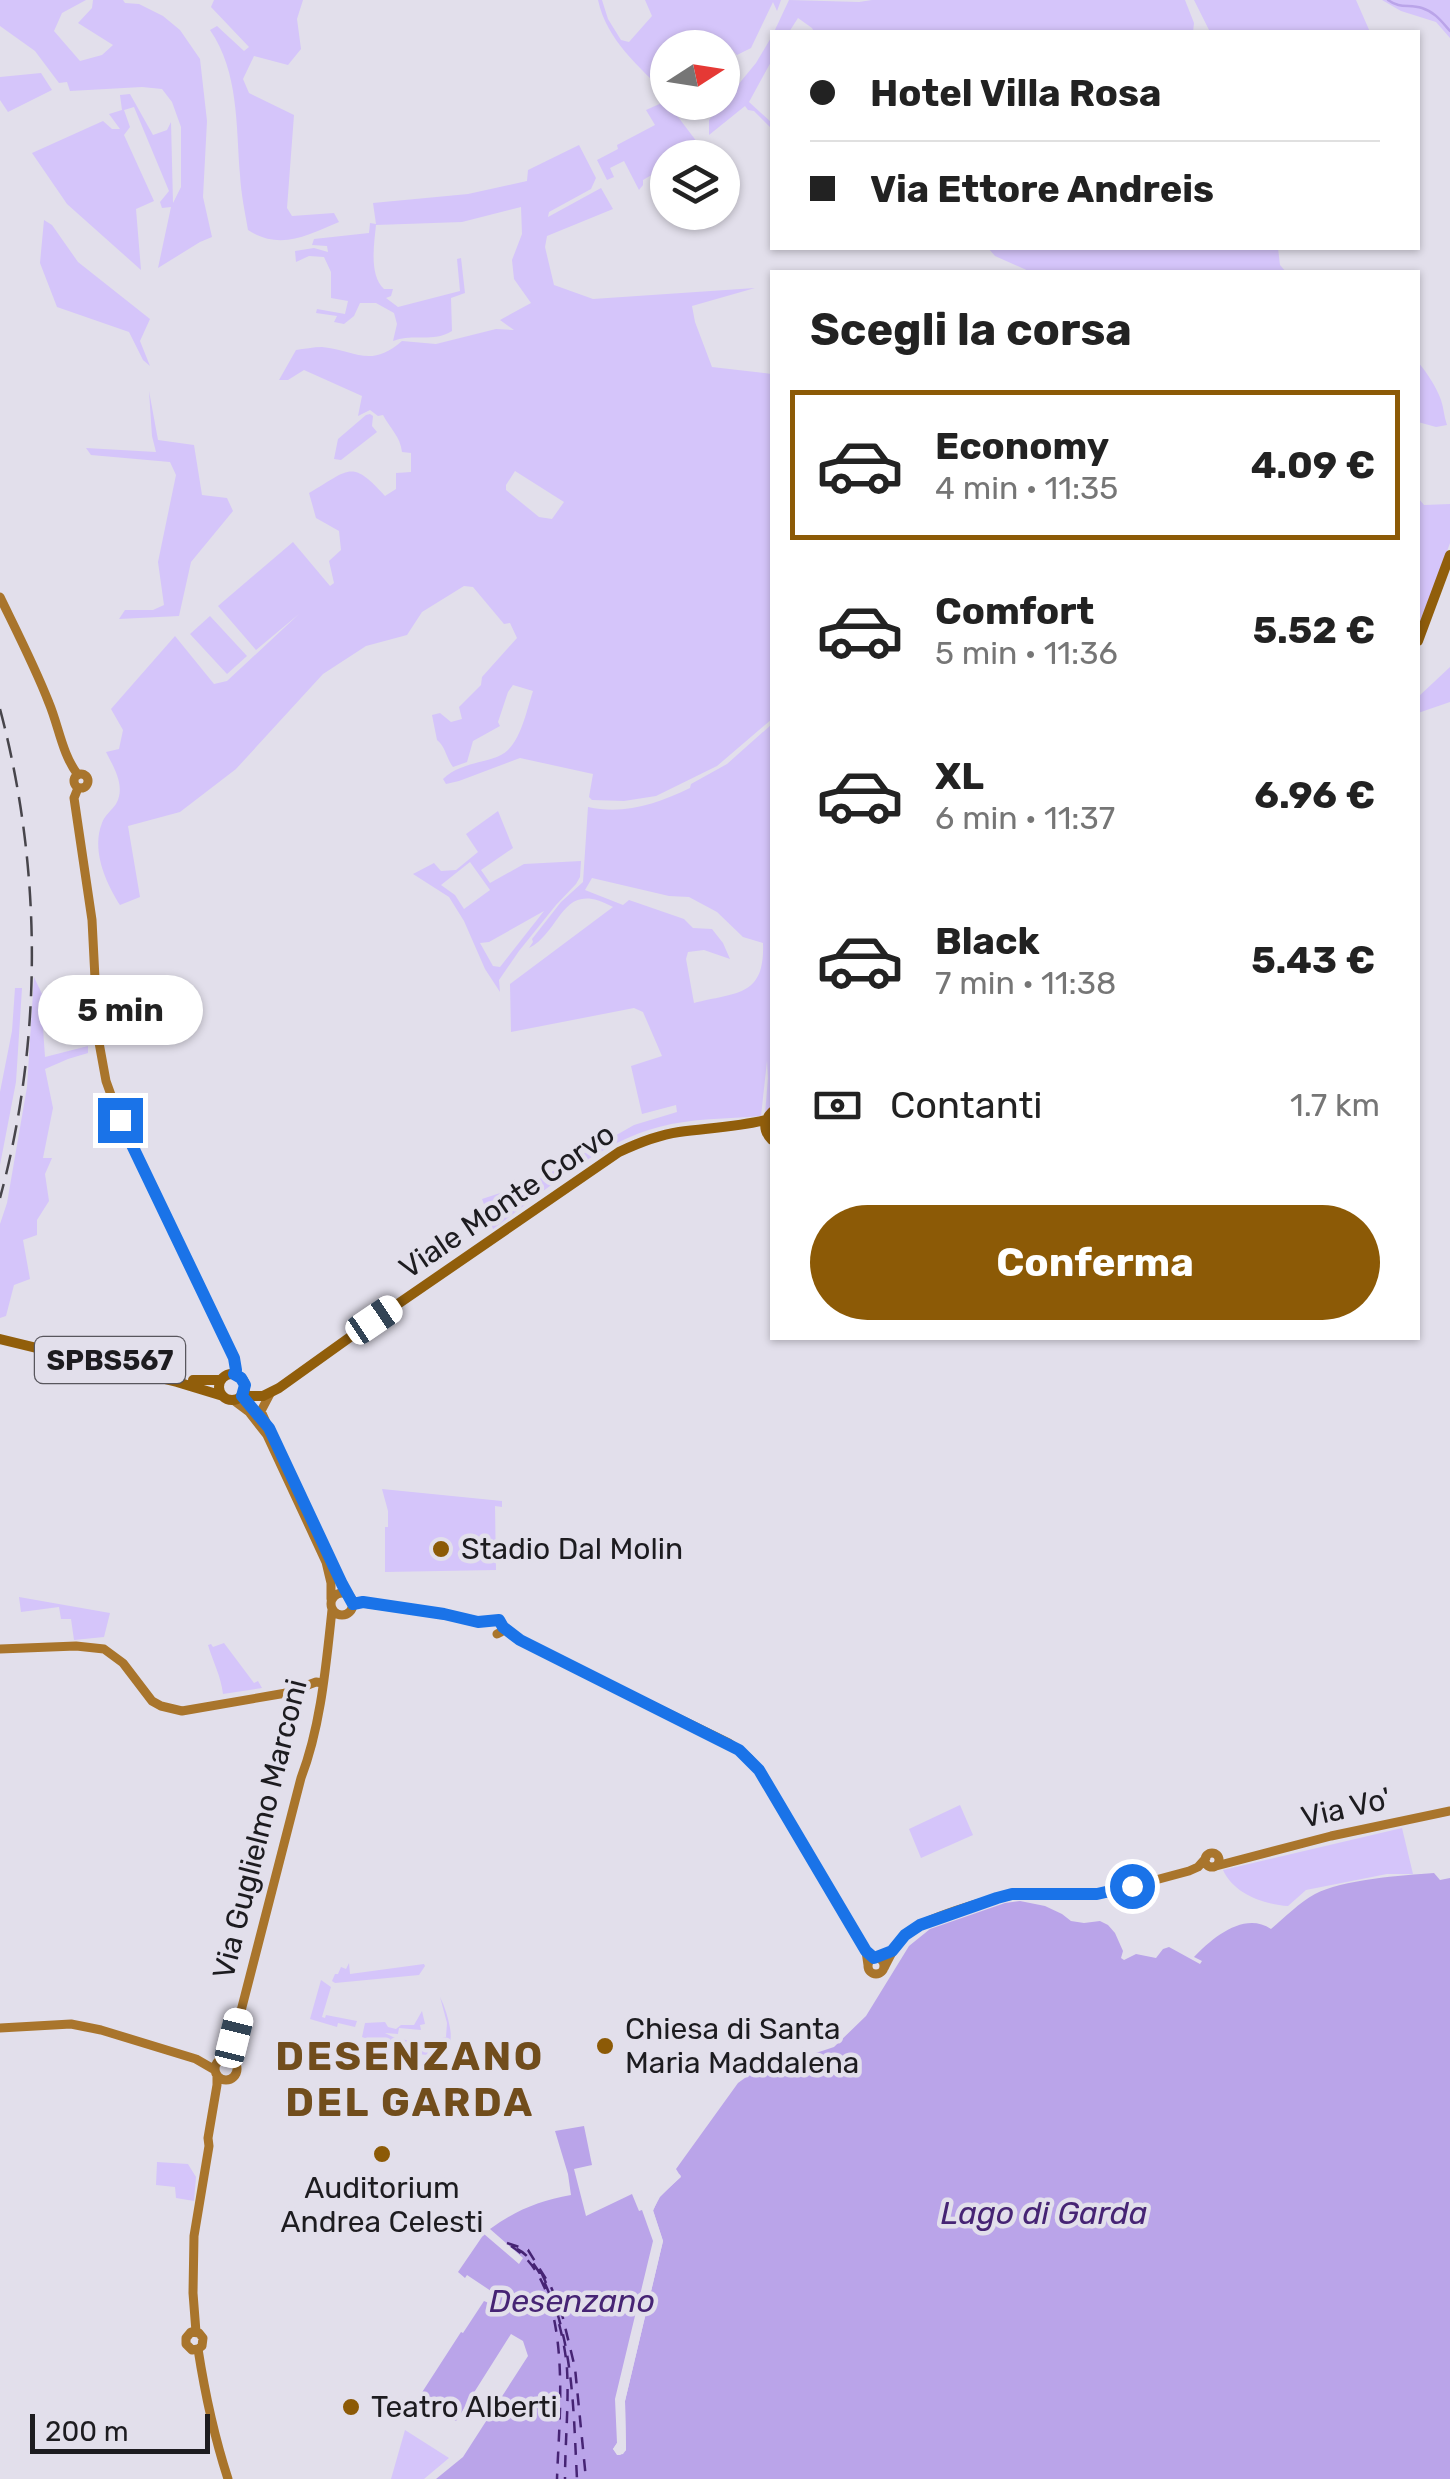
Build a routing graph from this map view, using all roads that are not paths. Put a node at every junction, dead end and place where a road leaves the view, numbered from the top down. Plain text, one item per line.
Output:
1 (1450, 555) edge
2 (0, 597) edge
3 (1420, 636) edge
4 (768, 1120) edge
5 (0, 1336) edge
6 (234, 1374) junction
7 (221, 1380) junction
8 (287, 1381) junction
9 (271, 1392) junction
10 (236, 1394) junction
11 (269, 1428) junction
12 (351, 1600) junction
13 (332, 1605) junction
14 (345, 1615) junction
15 (330, 1631) junction
16 (0, 1649) edge
17 (323, 1684) junction
18 (1450, 1811) edge
19 (892, 1951) junction
20 (871, 1958) junction
21 (0, 2028) edge
22 (234, 2038) junction
23 (234, 2062) junction
24 (218, 2066) junction
25 (232, 2078) junction
26 (212, 2118) junction
27 (228, 2479) edge

1 - 3 main road
2 - 6 street
4 - 8 main road, Viale Monte Corvo
5 - 7 main road, SPBS567
5 - 10 main road, SPBS567
6 - 7 main road
6 - 10 main road, Via Guglielmo Marconi
7 - 10 main road
8 - 9 main road, Viale Monte Corvo
8 - 10 main road
9 - 10 main road
9 - 11 street, Via Guglielmo Marconi
10 - 11 street, Via Guglielmo Marconi
10 - 13 street, Via Guglielmo Marconi
11 - 12 street, Via Guglielmo Marconi
12 - 13 street
12 - 14 street
12 - 20 street
13 - 14 street
13 - 15 street, Via Guglielmo Marconi
14 - 15 street
15 - 17 street, Via Guglielmo Marconi
16 - 17 street
17 - 22 street, Via Guglielmo Marconi
18 - 19 street, Via Vo'
19 - 20 street
19 - 20 street
21 - 24 street
22 - 23 street, Via Guglielmo Marconi
22 - 24 street, Via Guglielmo Marconi
23 - 24 street
23 - 25 street, Via Guglielmo Marconi
24 - 25 street
24 - 26 street, Via Guglielmo Marconi
25 - 26 street, Via Guglielmo Marconi
26 - 27 street, Via Guglielmo Marconi

